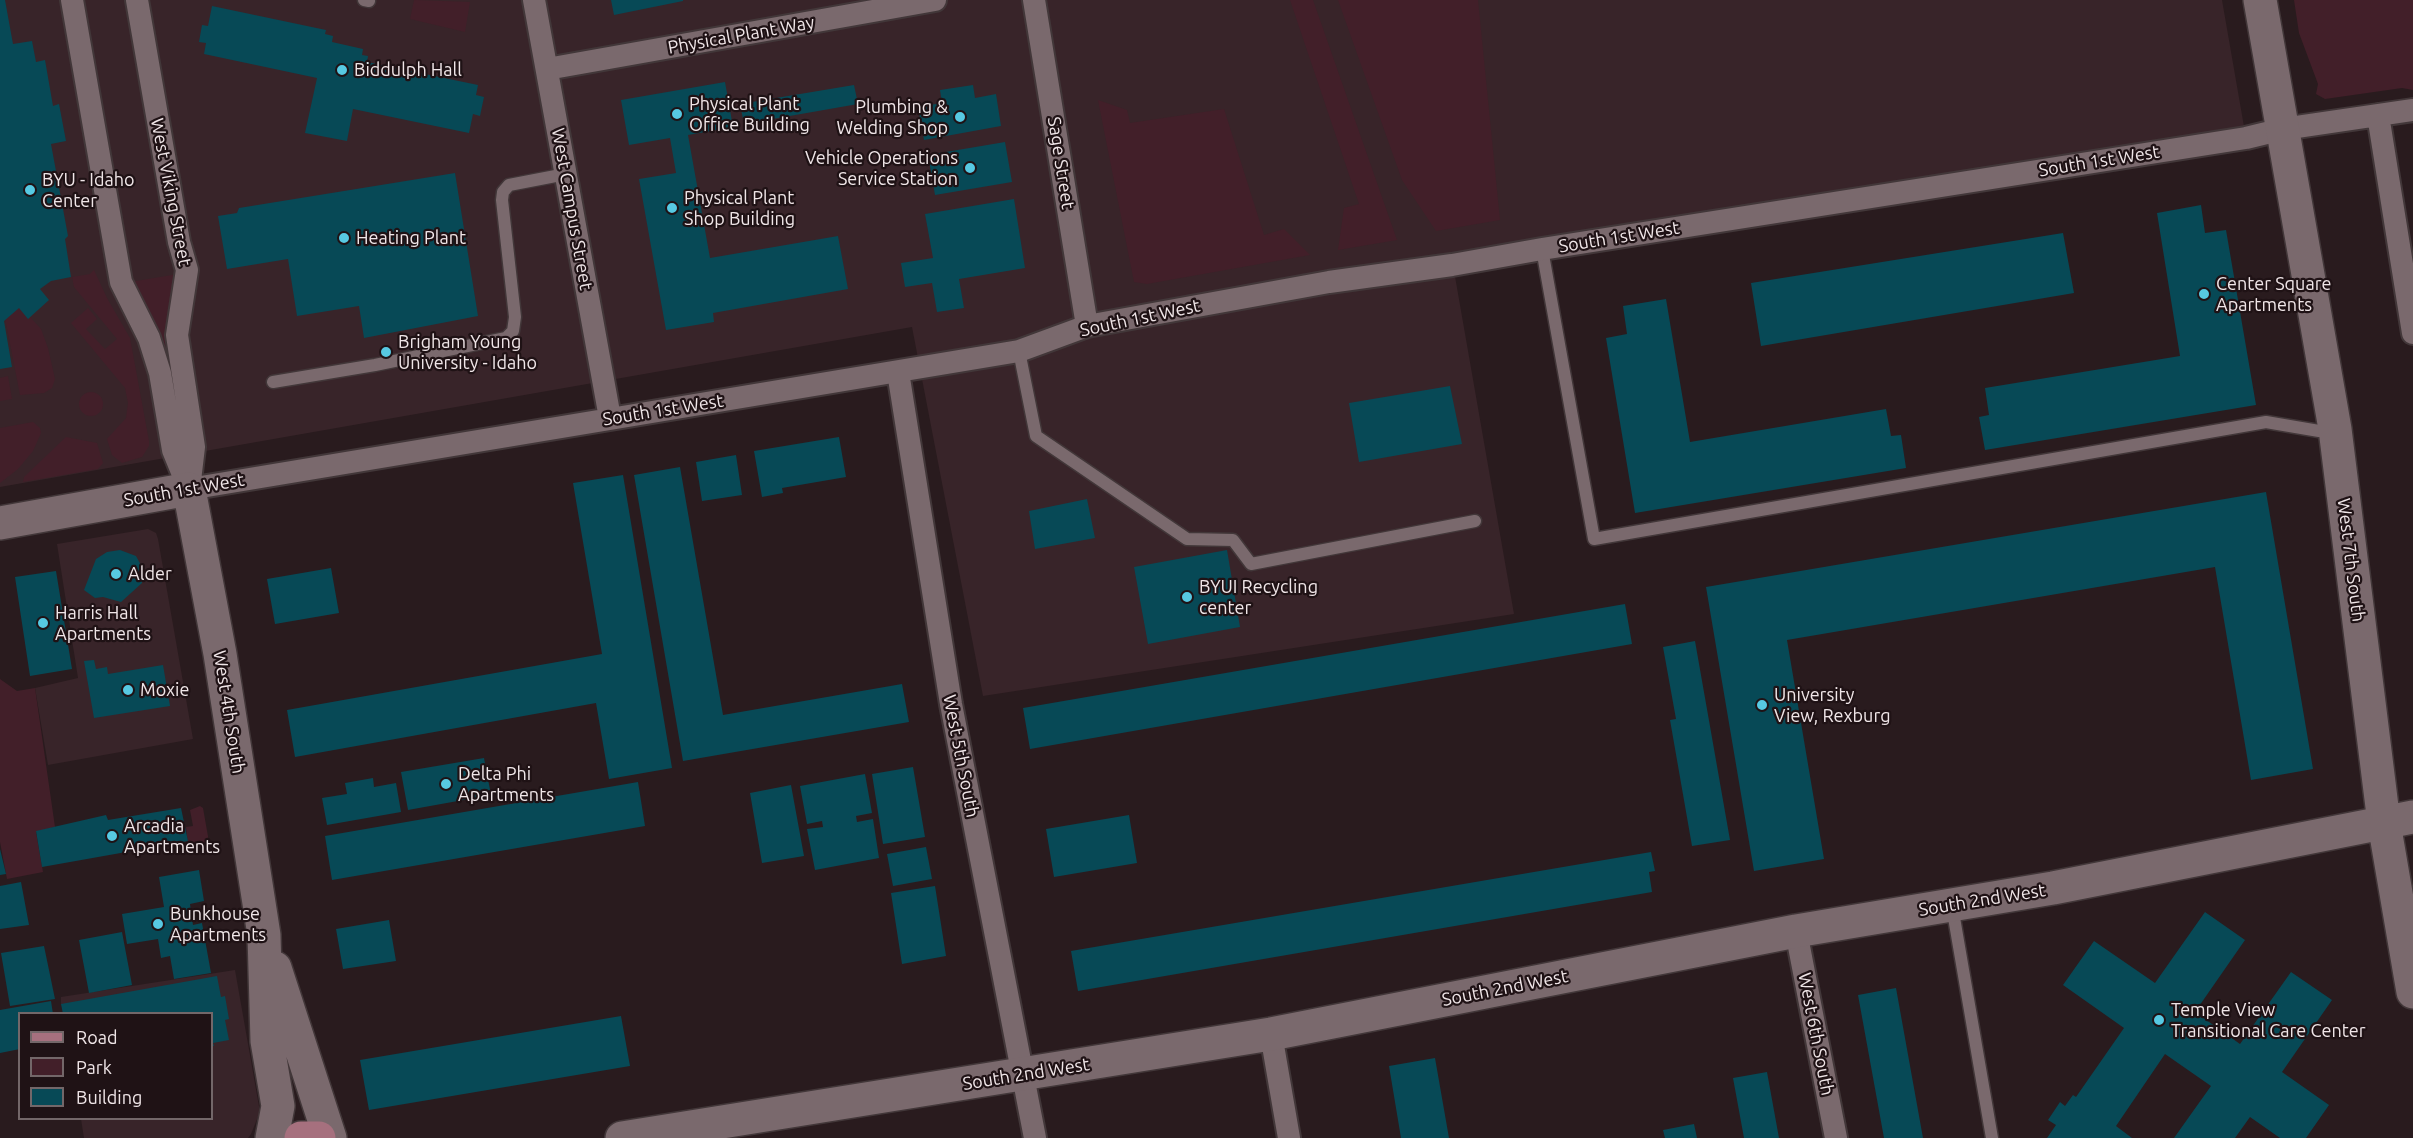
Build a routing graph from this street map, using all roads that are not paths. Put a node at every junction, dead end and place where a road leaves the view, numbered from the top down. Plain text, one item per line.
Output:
1 (72, 0) edge
2 (137, 0) edge
3 (534, 0) edge
4 (932, 0) edge
5 (1034, 0) edge
6 (2260, 0) edge
7 (547, 69) junction
8 (2413, 110) edge
9 (2378, 114) junction
10 (2283, 129) junction
11 (566, 174) junction
12 (1542, 249) junction
13 (1088, 326) junction
14 (2413, 333) edge
15 (1019, 351) junction
16 (898, 372) junction
17 (273, 382) dead end
18 (610, 418) junction
19 (2335, 429) junction
20 (189, 489) junction
21 (1475, 521) dead end
22 (0, 523) edge
23 (2399, 820) edge
24 (1952, 905) junction
25 (1796, 931) junction
26 (264, 935) junction
27 (2413, 992) edge
28 (1271, 1034) junction
29 (1024, 1074) junction
30 (272, 1138) edge
31 (302, 1138) edge
32 (319, 1138) edge
33 (330, 1138) edge
34 (622, 1138) edge
35 (1035, 1138) edge
36 (1289, 1138) edge
37 (1836, 1138) edge
38 (1992, 1138) edge

1 - 20 street
2 - 20 street, West Viking Street
3 - 7 street, West Campus Street
4 - 7 street, Physical Plant Way
5 - 13 street, Sage Street
6 - 10 main road, West 7th South
7 - 11 street, West Campus Street
8 - 9 street, South 1st West
9 - 10 street, South 1st West
9 - 14 street
10 - 12 street, South 1st West
10 - 19 main road, West 7th South
11 - 17 lane
11 - 18 street, West Campus Street
12 - 13 street, South 1st West
12 - 19 lane
13 - 15 street, South 1st West
15 - 16 street, South 1st West
15 - 21 lane
16 - 18 street, South 1st West
16 - 29 street, West 5th South
18 - 20 street, South 1st West
19 - 23 main road, West 7th South
20 - 22 main road, South 1st West
20 - 26 main road, West 4th South
23 - 24 main road, South 2nd West
23 - 27 main road, West 7th South
24 - 25 main road, South 2nd West
24 - 38 lane
25 - 28 main road, South 2nd West
25 - 37 street, West 6th South
26 - 30 main road, West 4th South
26 - 33 main road, West 4th South
28 - 29 main road, South 2nd West
28 - 36 street
29 - 34 main road, South 2nd West
29 - 35 street, West 5th South
31 - 32 main road

